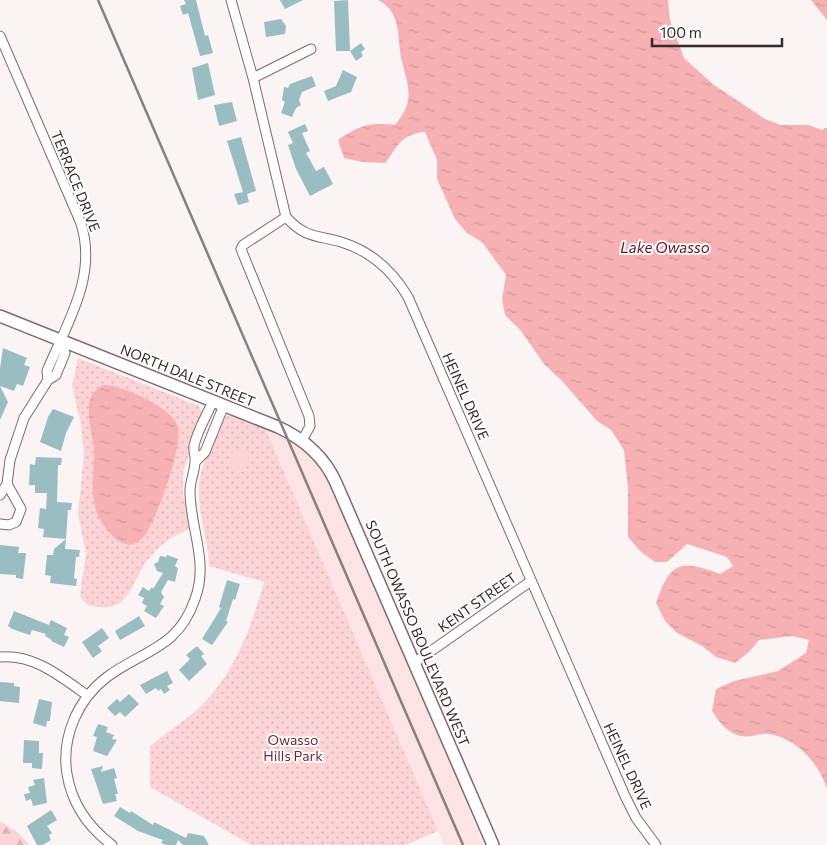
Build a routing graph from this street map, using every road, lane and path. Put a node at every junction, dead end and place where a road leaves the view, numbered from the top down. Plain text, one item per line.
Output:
1 (231, 0) edge
2 (0, 36) edge
3 (310, 49) dead end
4 (253, 78) junction
5 (286, 217) junction
6 (0, 316) edge
7 (61, 340) junction
8 (213, 401) junction
9 (224, 405) junction
10 (302, 441) junction
11 (196, 461) junction
12 (7, 484) junction
13 (0, 495) edge
14 (0, 524) edge
15 (531, 581) junction
16 (0, 657) edge
17 (414, 663) junction
18 (88, 696) junction
19 (112, 845) edge
20 (493, 845) edge
21 (656, 845) edge

1 - 4 street
2 - 7 street, TERRACE DRIVE
3 - 4 street
4 - 5 street
5 - 10 street
5 - 15 street, HEINEL DRIVE
6 - 7 street, NORTH DALE STREET
7 - 8 street, NORTH DALE STREET
7 - 12 street
8 - 9 street, NORTH DALE STREET
8 - 11 street
9 - 10 street, NORTH DALE STREET
9 - 11 street
10 - 17 street, SOUTH OWASSO BOULEVARD WEST
11 - 18 street
12 - 13 street
12 - 14 street
15 - 17 street, KENT STREET
15 - 21 street, HEINEL DRIVE
16 - 18 street
17 - 20 street, SOUTH OWASSO BOULEVARD WEST
18 - 19 street

